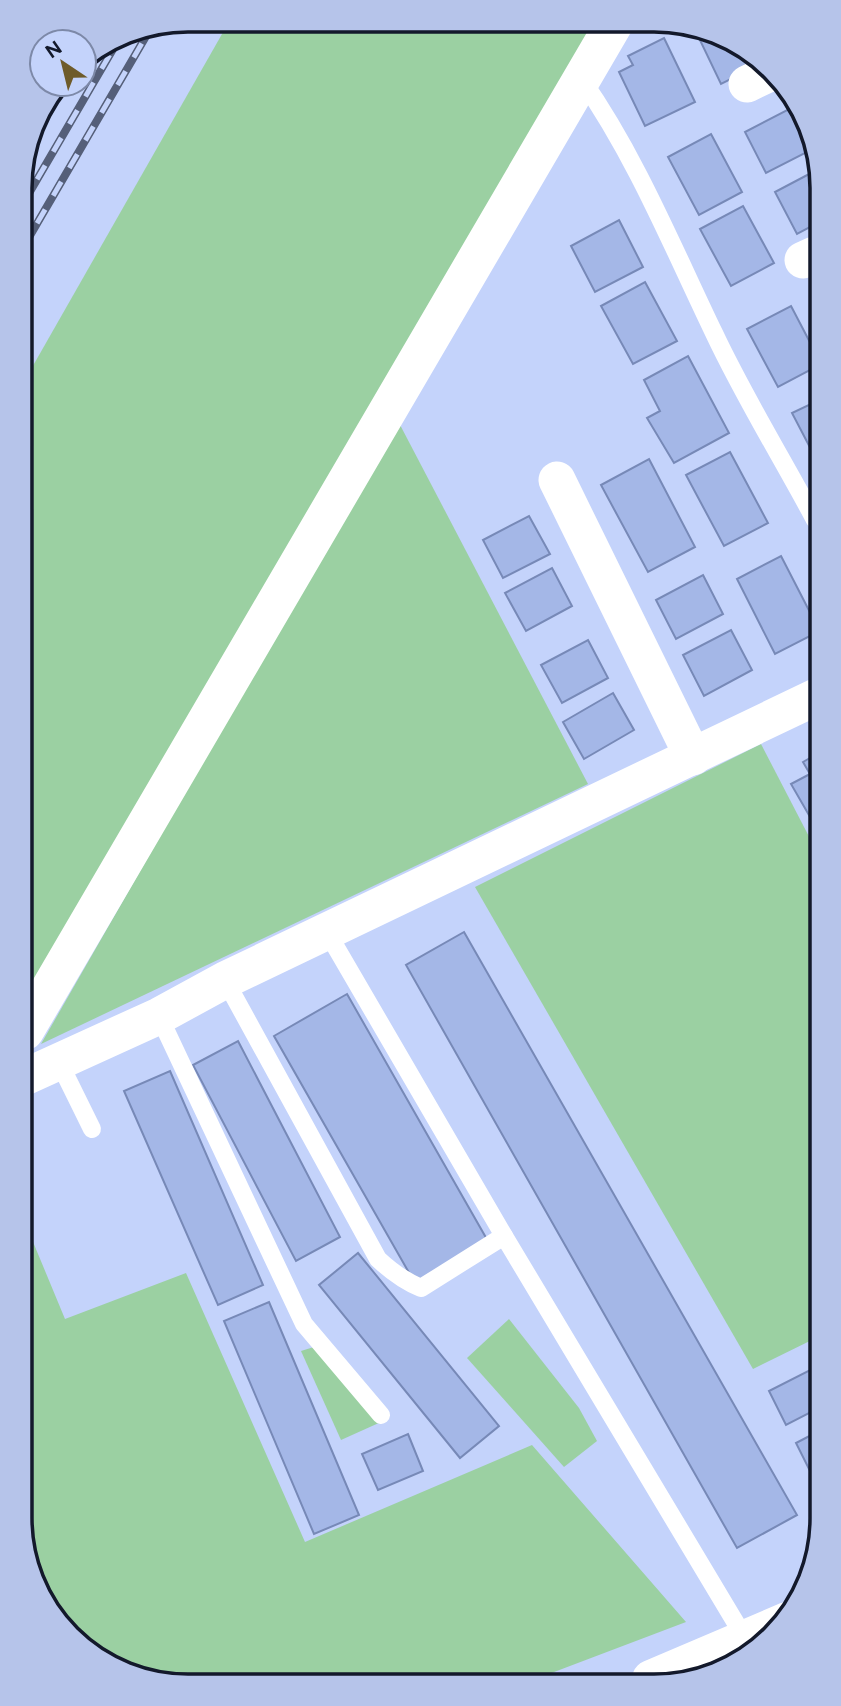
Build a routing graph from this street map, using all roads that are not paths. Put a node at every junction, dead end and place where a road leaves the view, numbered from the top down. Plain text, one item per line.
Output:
1 (609, 32) edge
2 (582, 79) junction
3 (557, 480) dead end
4 (810, 510) edge
5 (810, 700) edge
6 (693, 757) junction
7 (327, 932) junction
8 (225, 981) junction
9 (159, 1016) junction
10 (32, 1019) edge
11 (58, 1062) junction
12 (32, 1074) edge
13 (92, 1129) dead end
14 (504, 1236) junction
15 (381, 1415) dead end
16 (765, 1628) edge
17 (757, 1635) edge
18 (663, 1674) edge

1 - 2 street
2 - 4 lane
2 - 10 street
3 - 6 street
5 - 6 street
6 - 7 street
7 - 8 street
7 - 14 lane
8 - 9 street
8 - 14 lane
9 - 11 street
9 - 15 lane
11 - 12 street
11 - 13 lane
14 - 16 lane
17 - 18 street

